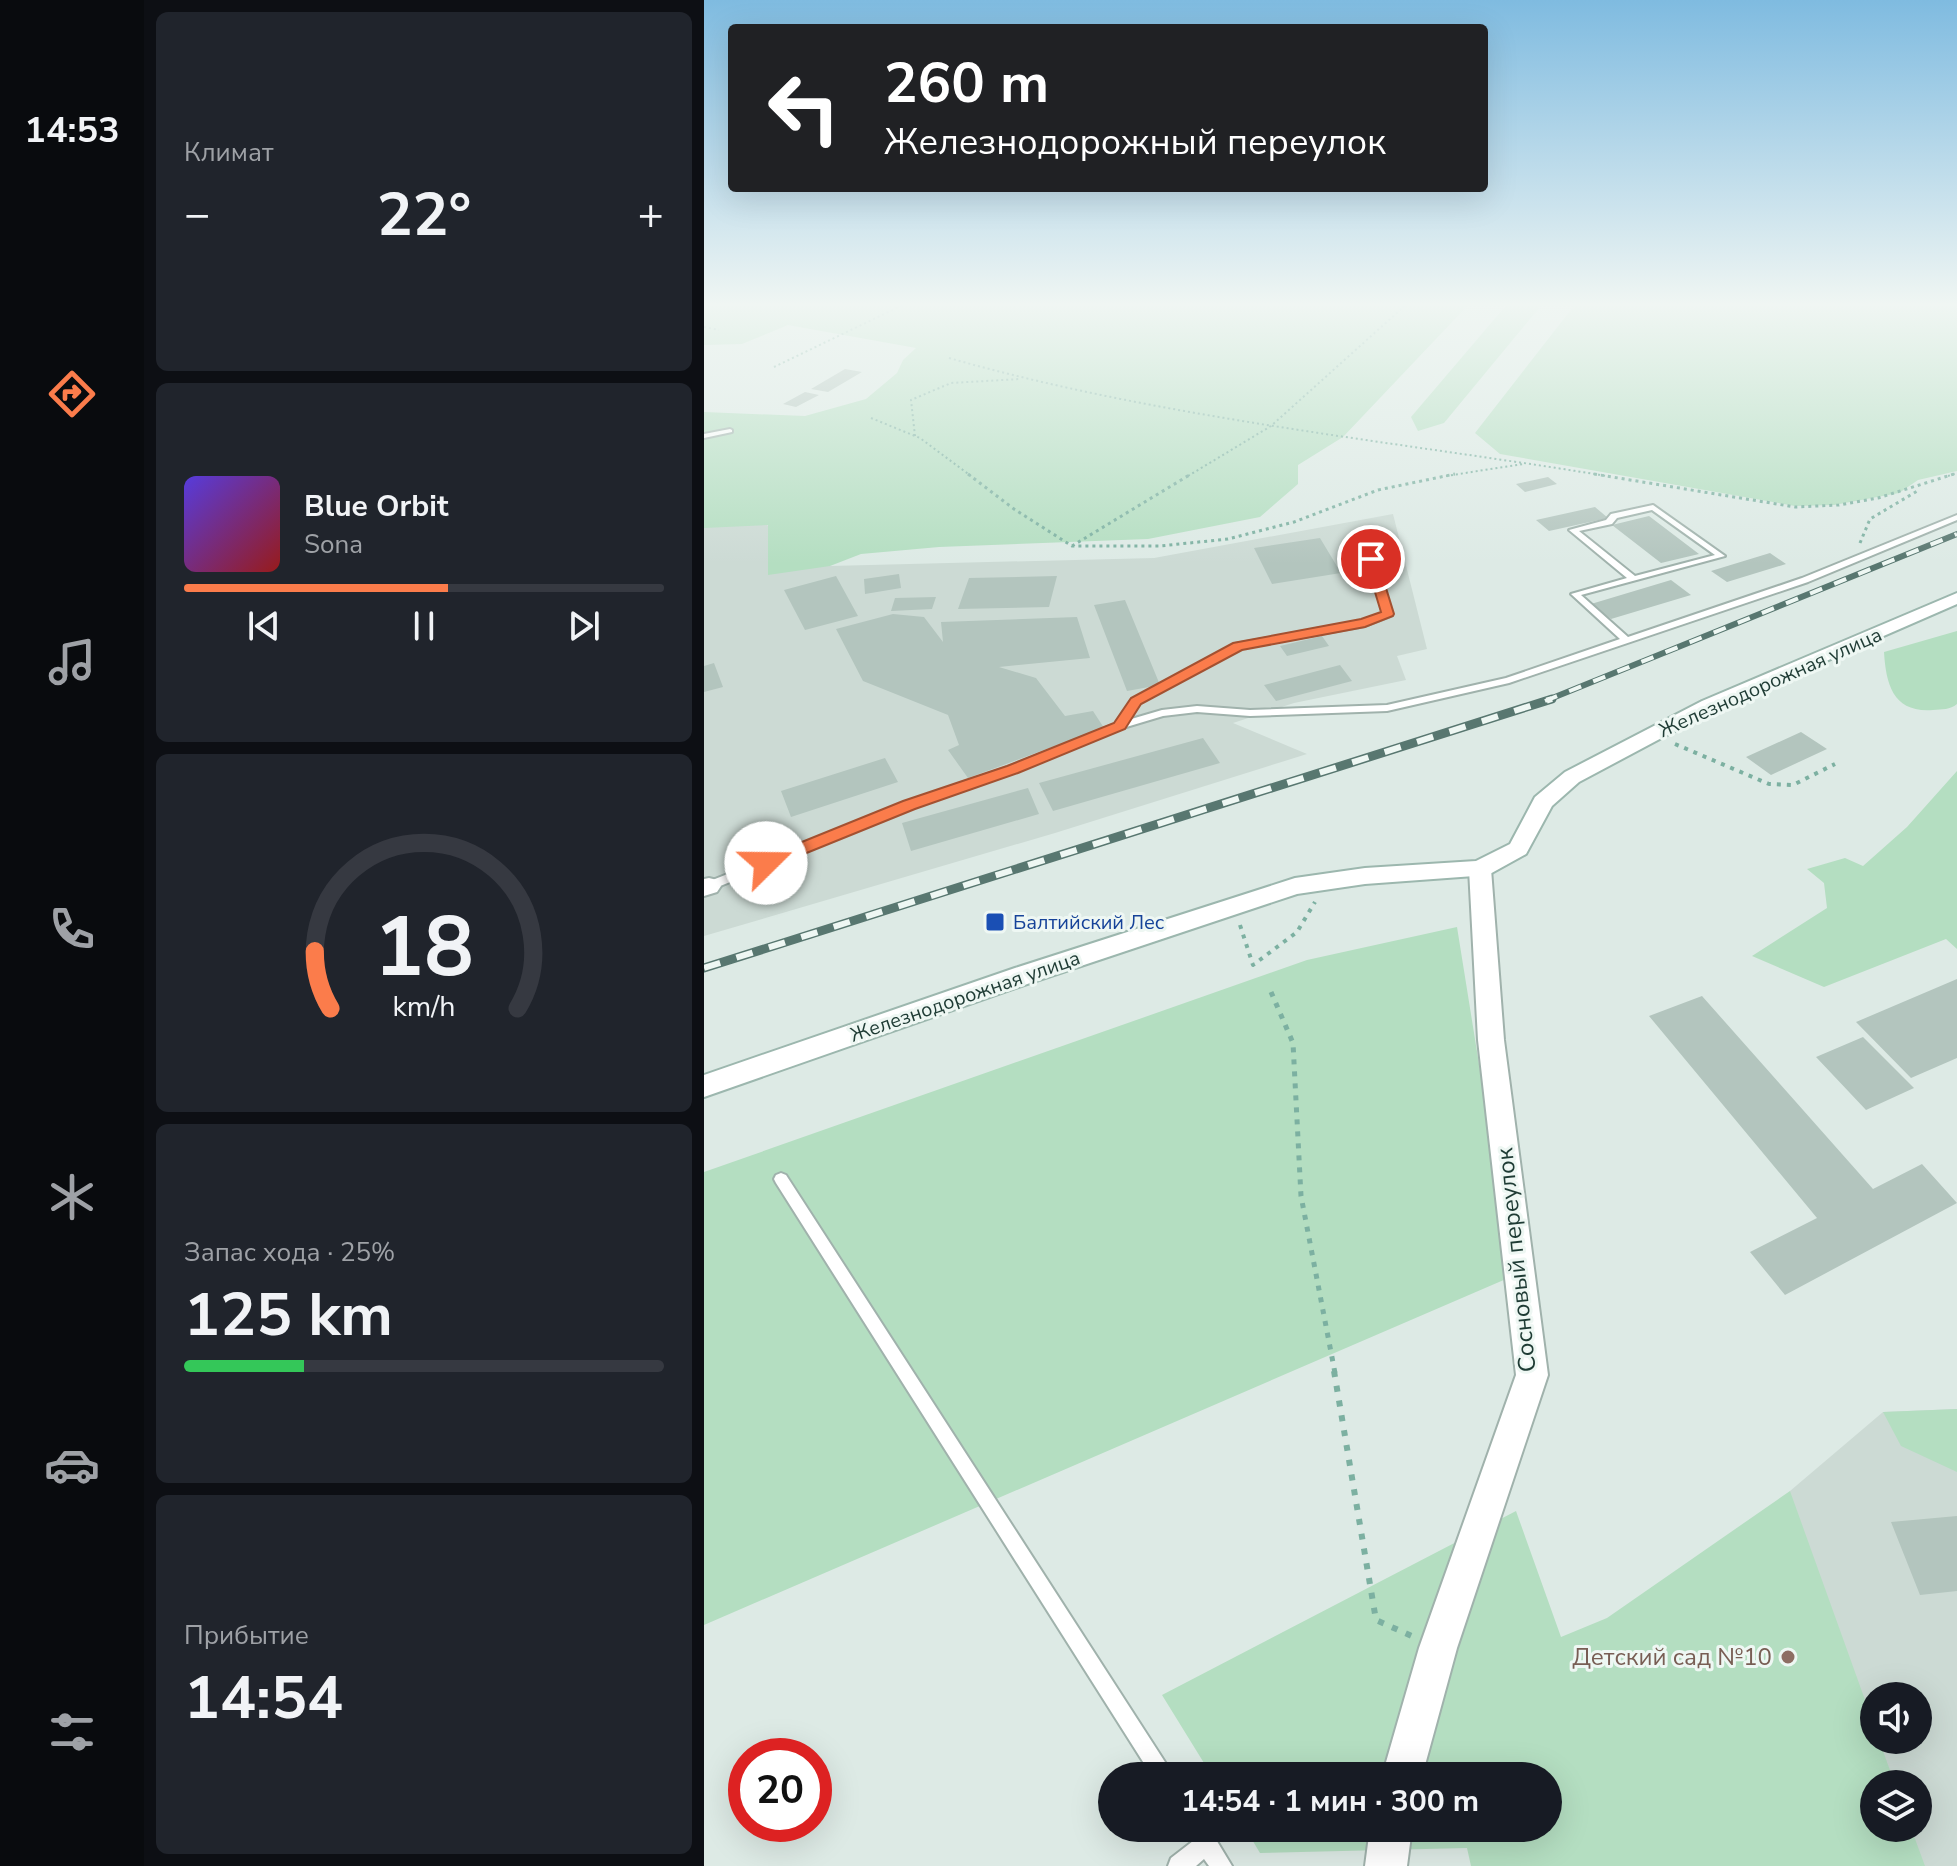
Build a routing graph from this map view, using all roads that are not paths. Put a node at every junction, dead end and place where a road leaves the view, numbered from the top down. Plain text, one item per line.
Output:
1 (730, 431) dead end
2 (704, 436) edge
3 (1957, 517) edge
4 (1371, 559) dead end
5 (1632, 578) junction
6 (1957, 598) edge
7 (1626, 640) junction
8 (1119, 726) junction
9 (1480, 869) junction
10 (707, 887) edge
11 (704, 1086) edge
12 (781, 1179) dead end
13 (1155, 1762) edge
14 (1406, 1762) edge
15 (1197, 1842) edge
16 (1206, 1842) edge
17 (1389, 1842) edge
18 (1179, 1866) edge
19 (1221, 1866) edge
20 (1386, 1866) edge

1 - 2 lane
3 - 7 lane
4 - 8 lane
5 - 5 lane
5 - 7 lane
6 - 9 street, Железнодорожная улица
7 - 8 lane
8 - 10 lane
9 - 11 street, Железнодорожная улица
9 - 14 street, Сосновый переулок
12 - 13 lane
15 - 18 lane
16 - 19 lane
17 - 20 street

